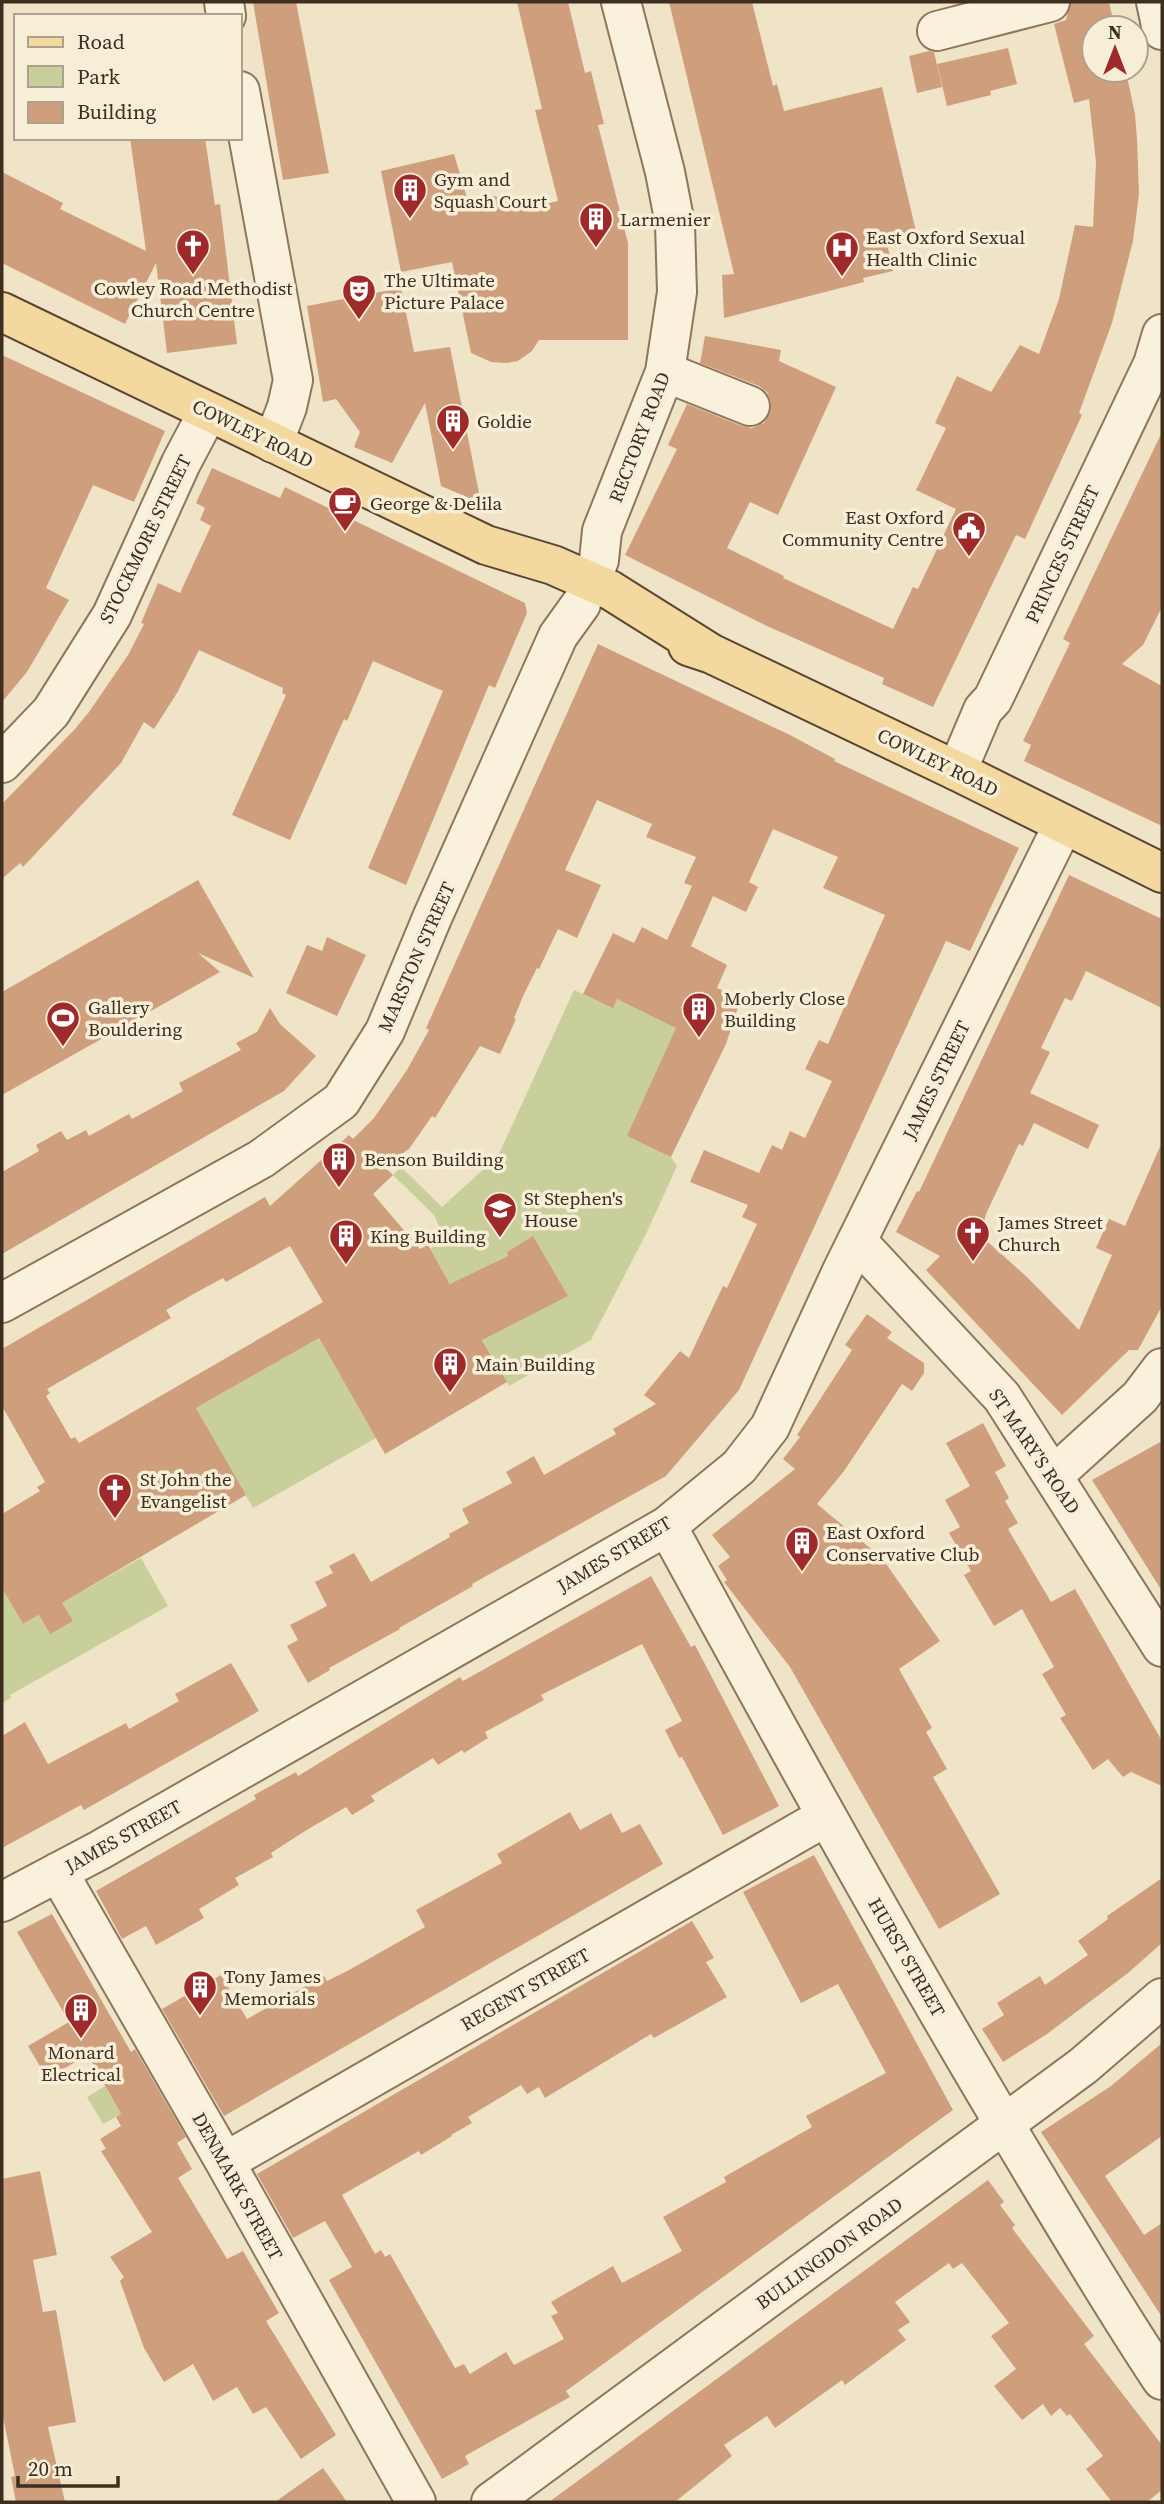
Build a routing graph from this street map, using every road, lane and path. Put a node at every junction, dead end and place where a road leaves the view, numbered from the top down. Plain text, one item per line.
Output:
1 (621, 2) edge
2 (1050, 2) edge
3 (1156, 2) edge
4 (1162, 30) edge
5 (937, 31) dead end
6 (242, 102) edge
7 (2, 312) edge
8 (1162, 334) edge
9 (666, 372) junction
10 (750, 406) dead end
11 (208, 412) junction
12 (273, 443) junction
13 (586, 593) junction
14 (2, 763) edge
15 (957, 771) junction
16 (1063, 825) junction
17 (1162, 873) edge
18 (857, 1241) junction
19 (2, 1303) edge
20 (1162, 1368) edge
21 (1054, 1475) junction
22 (667, 1525) junction
23 (1162, 1647) edge
24 (825, 1817) junction
25 (58, 1872) junction
26 (2, 1902) edge
27 (1162, 1998) edge
28 (1004, 2124) junction
29 (225, 2162) junction
30 (1162, 2380) edge
31 (416, 2502) edge
32 (491, 2502) edge

1 - 9 street, RECTORY ROAD
2 - 5 street
3 - 4 street
6 - 12 street
7 - 11 main road, COWLEY ROAD
8 - 15 street, PRINCES STREET
9 - 10 street
9 - 13 street, RECTORY ROAD
11 - 12 main road, COWLEY ROAD
11 - 14 street, STOCKMORE STREET
12 - 13 main road, COWLEY ROAD
13 - 15 main road, COWLEY ROAD
13 - 19 street, MARSTON STREET
15 - 16 main road, COWLEY ROAD
16 - 17 main road, COWLEY ROAD
16 - 18 street, JAMES STREET
18 - 21 street, ST MARY'S ROAD
18 - 22 street, JAMES STREET
20 - 21 street
21 - 23 street, ST MARY'S ROAD
22 - 24 street, HURST STREET
22 - 25 street, JAMES STREET
24 - 28 street, HURST STREET
24 - 29 street, REGENT STREET
25 - 26 street, JAMES STREET
25 - 29 street, DENMARK STREET
27 - 28 street, BULLINGDON ROAD
28 - 30 street, HURST STREET
28 - 32 street, BULLINGDON ROAD
29 - 31 street, DENMARK STREET

